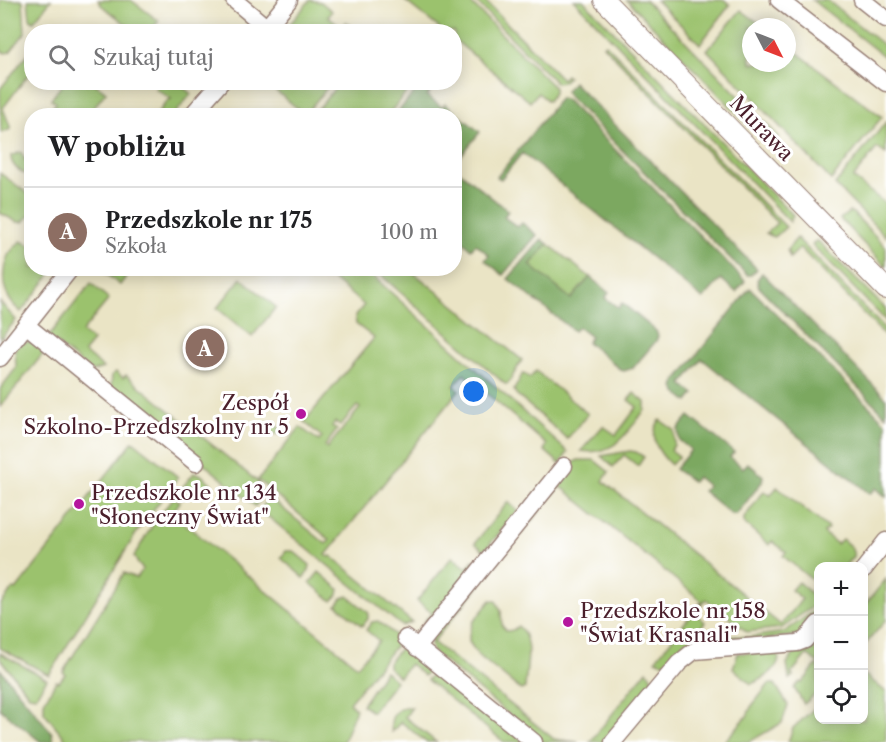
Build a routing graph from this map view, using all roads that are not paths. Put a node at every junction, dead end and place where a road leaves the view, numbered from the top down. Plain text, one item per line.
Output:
1 (234, 0) edge
2 (289, 0) edge
3 (604, 0) edge
4 (779, 0) edge
5 (862, 0) edge
6 (886, 19) edge
7 (259, 24) edge
8 (268, 24) edge
9 (886, 83) edge
10 (214, 90) edge
11 (198, 108) edge
12 (65, 276) edge
13 (886, 289) edge
14 (26, 325) junction
15 (0, 358) edge
16 (196, 463) dead end
17 (564, 466) dead end
18 (886, 541) edge
19 (868, 564) edge
20 (814, 630) edge
21 (534, 742) edge
22 (613, 742) edge

1 - 7 street
2 - 8 street
3 - 13 street, Murawa
4 - 9 street
5 - 6 street
10 - 11 street
12 - 14 street
14 - 15 street
14 - 16 street
17 - 21 street
18 - 19 street
20 - 22 street

